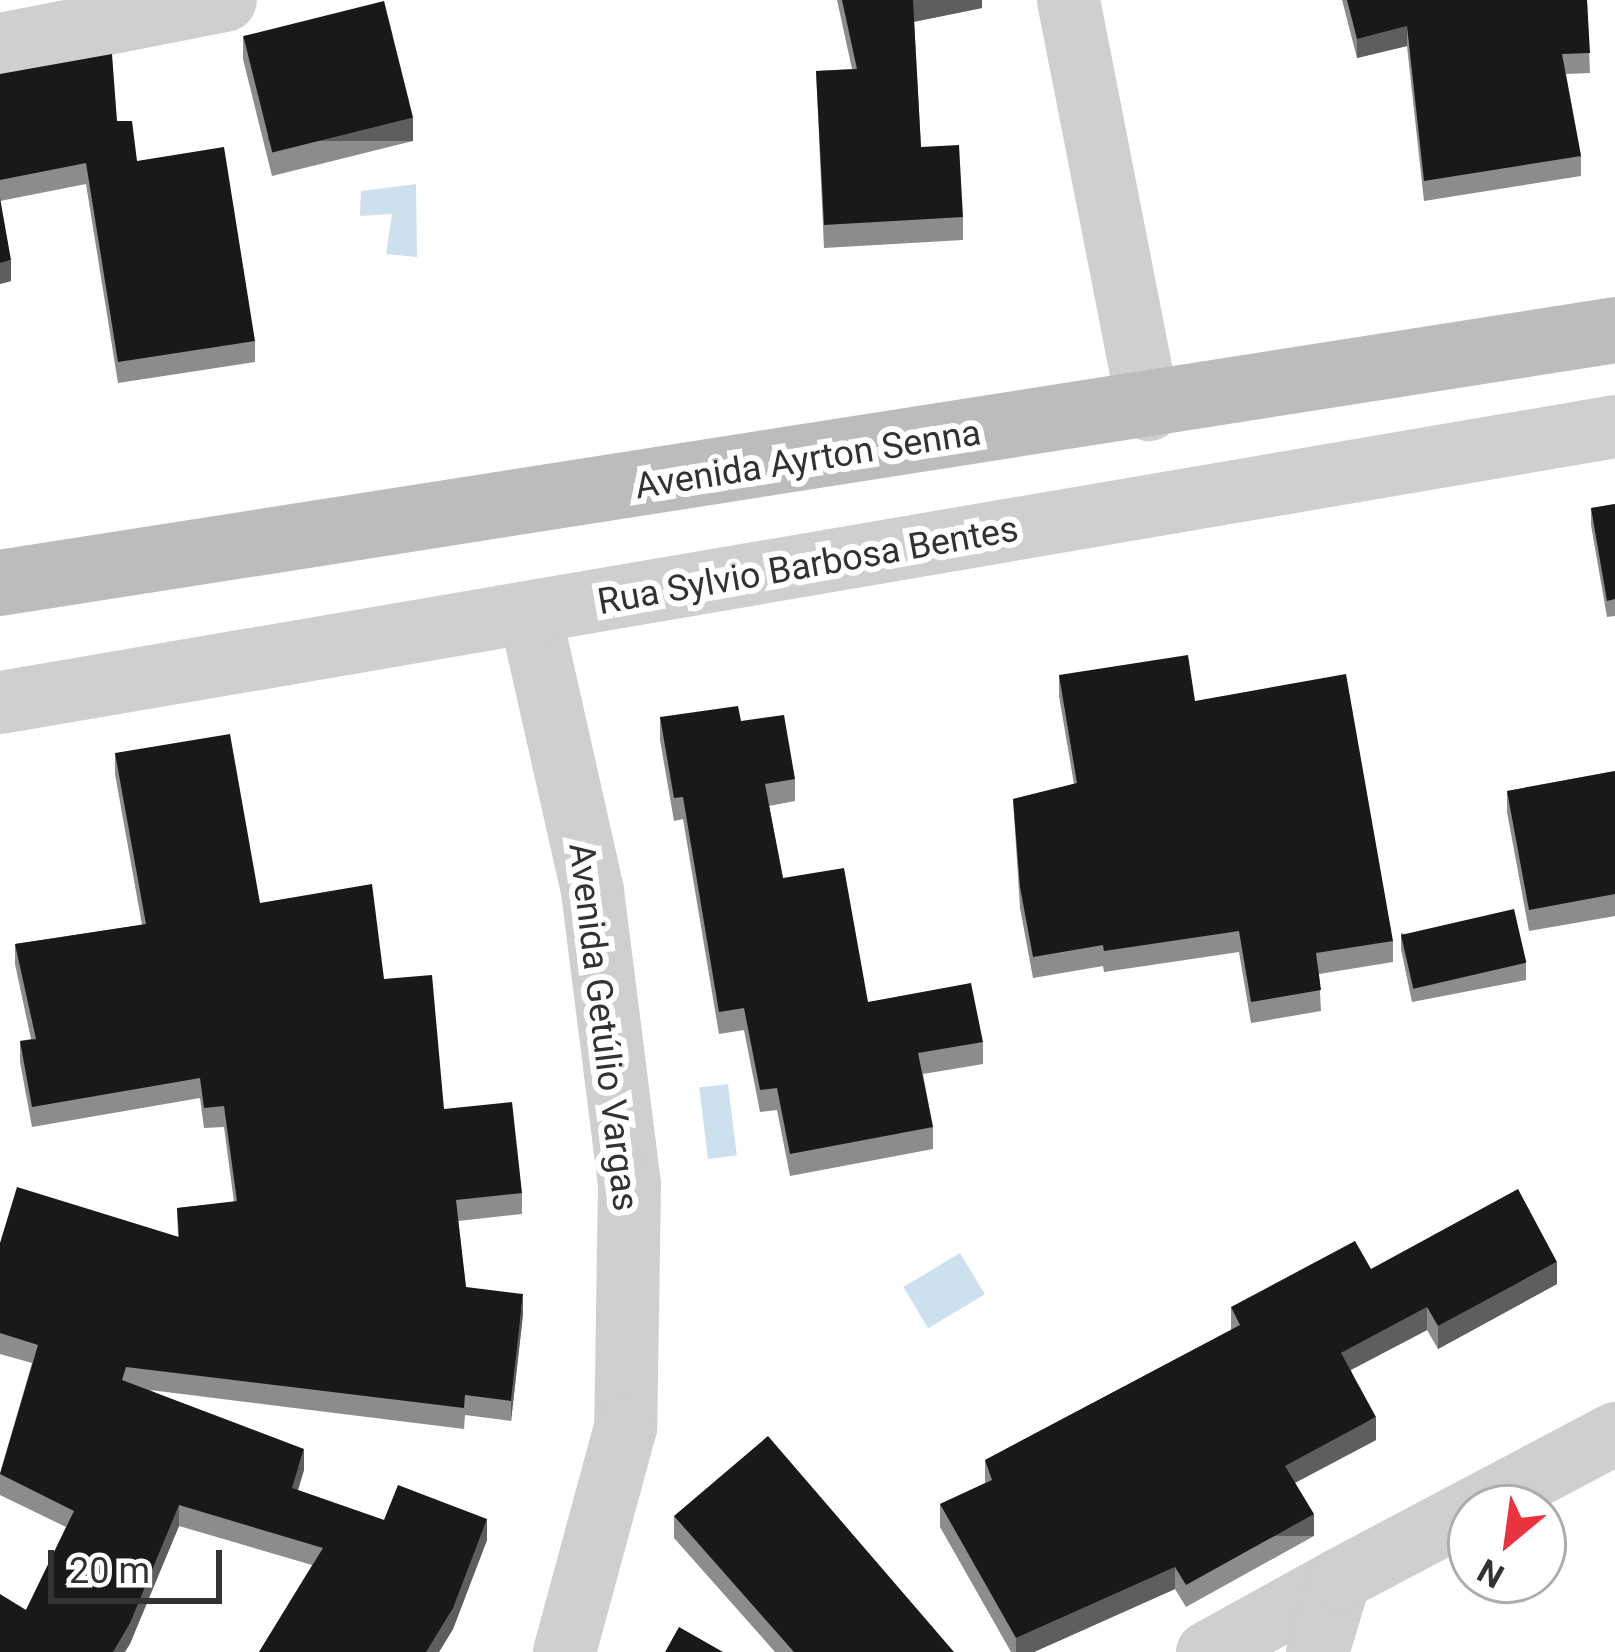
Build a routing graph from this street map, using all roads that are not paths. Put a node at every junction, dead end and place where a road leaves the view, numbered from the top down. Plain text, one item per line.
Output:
1 (225, 0) edge
2 (1068, 0) edge
3 (0, 44) edge
4 (1615, 330) edge
5 (1148, 409) junction
6 (1615, 426) edge
7 (0, 583) edge
8 (530, 615) junction
9 (0, 702) edge
10 (1615, 1433) edge
11 (1519, 1484) edge
12 (1447, 1522) edge
13 (1339, 1579) junction
14 (564, 1652) edge
15 (1207, 1652) edge
16 (1317, 1652) edge

1 - 3 street
2 - 5 street
4 - 5 main road, Avenida Ayrton Senna
5 - 7 main road, Avenida Ayrton Senna
6 - 8 street, Rua Sylvio Barbosa Bentes
8 - 9 street, Rua Sylvio Barbosa Bentes
8 - 14 street, Avenida Getúlio Vargas
10 - 11 street
12 - 13 street
13 - 15 street
13 - 16 street

